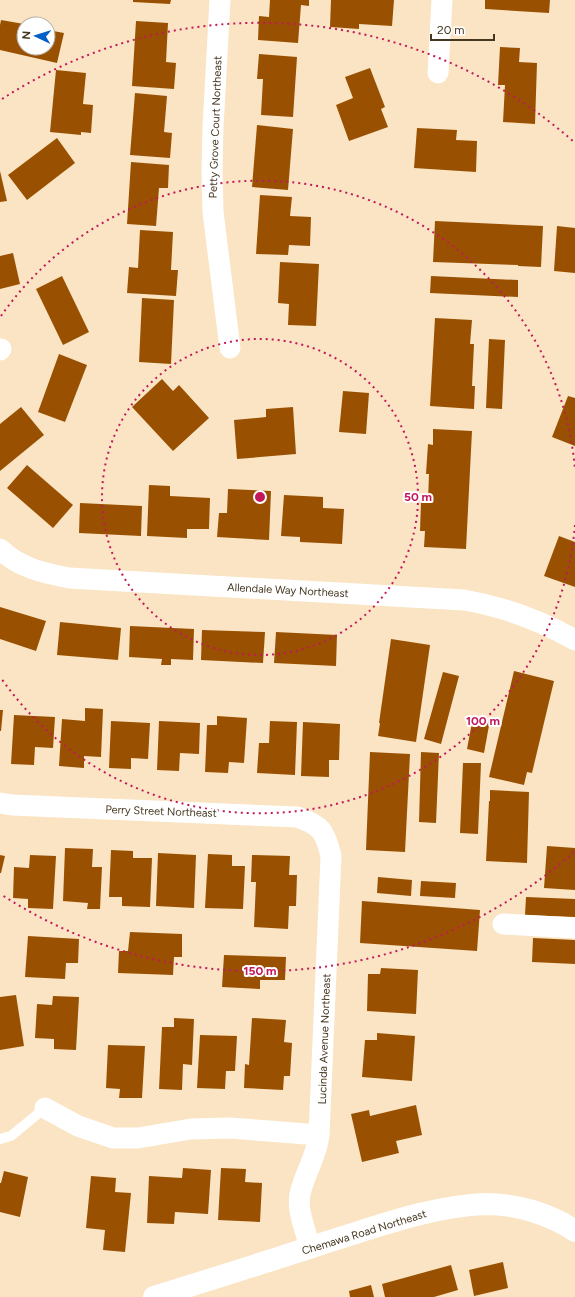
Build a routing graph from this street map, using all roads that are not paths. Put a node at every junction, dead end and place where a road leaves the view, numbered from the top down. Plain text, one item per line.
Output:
1 (220, 0) edge
2 (442, 0) edge
3 (438, 73) dead end
4 (230, 348) dead end
5 (0, 549) edge
6 (575, 640) edge
7 (0, 803) edge
8 (320, 828) joint
9 (503, 924) dead end
10 (575, 928) edge
11 (45, 1108) joint
12 (319, 1135) junction
13 (0, 1139) edge
14 (573, 1225) edge
15 (310, 1248) junction
16 (154, 1297) edge

1 - 4 street, Petty Grove Court Northeast
2 - 3 street
5 - 6 street, Allendale Way Northeast
7 - 8 street, Perry Street Northeast
8 - 12 street, Lucinda Avenue Northeast
9 - 10 street
11 - 12 street
11 - 13 lane
12 - 15 street, Lucinda Avenue Northeast
14 - 15 main road, Chemawa Road Northeast
15 - 16 main road, Chemawa Road Northeast

